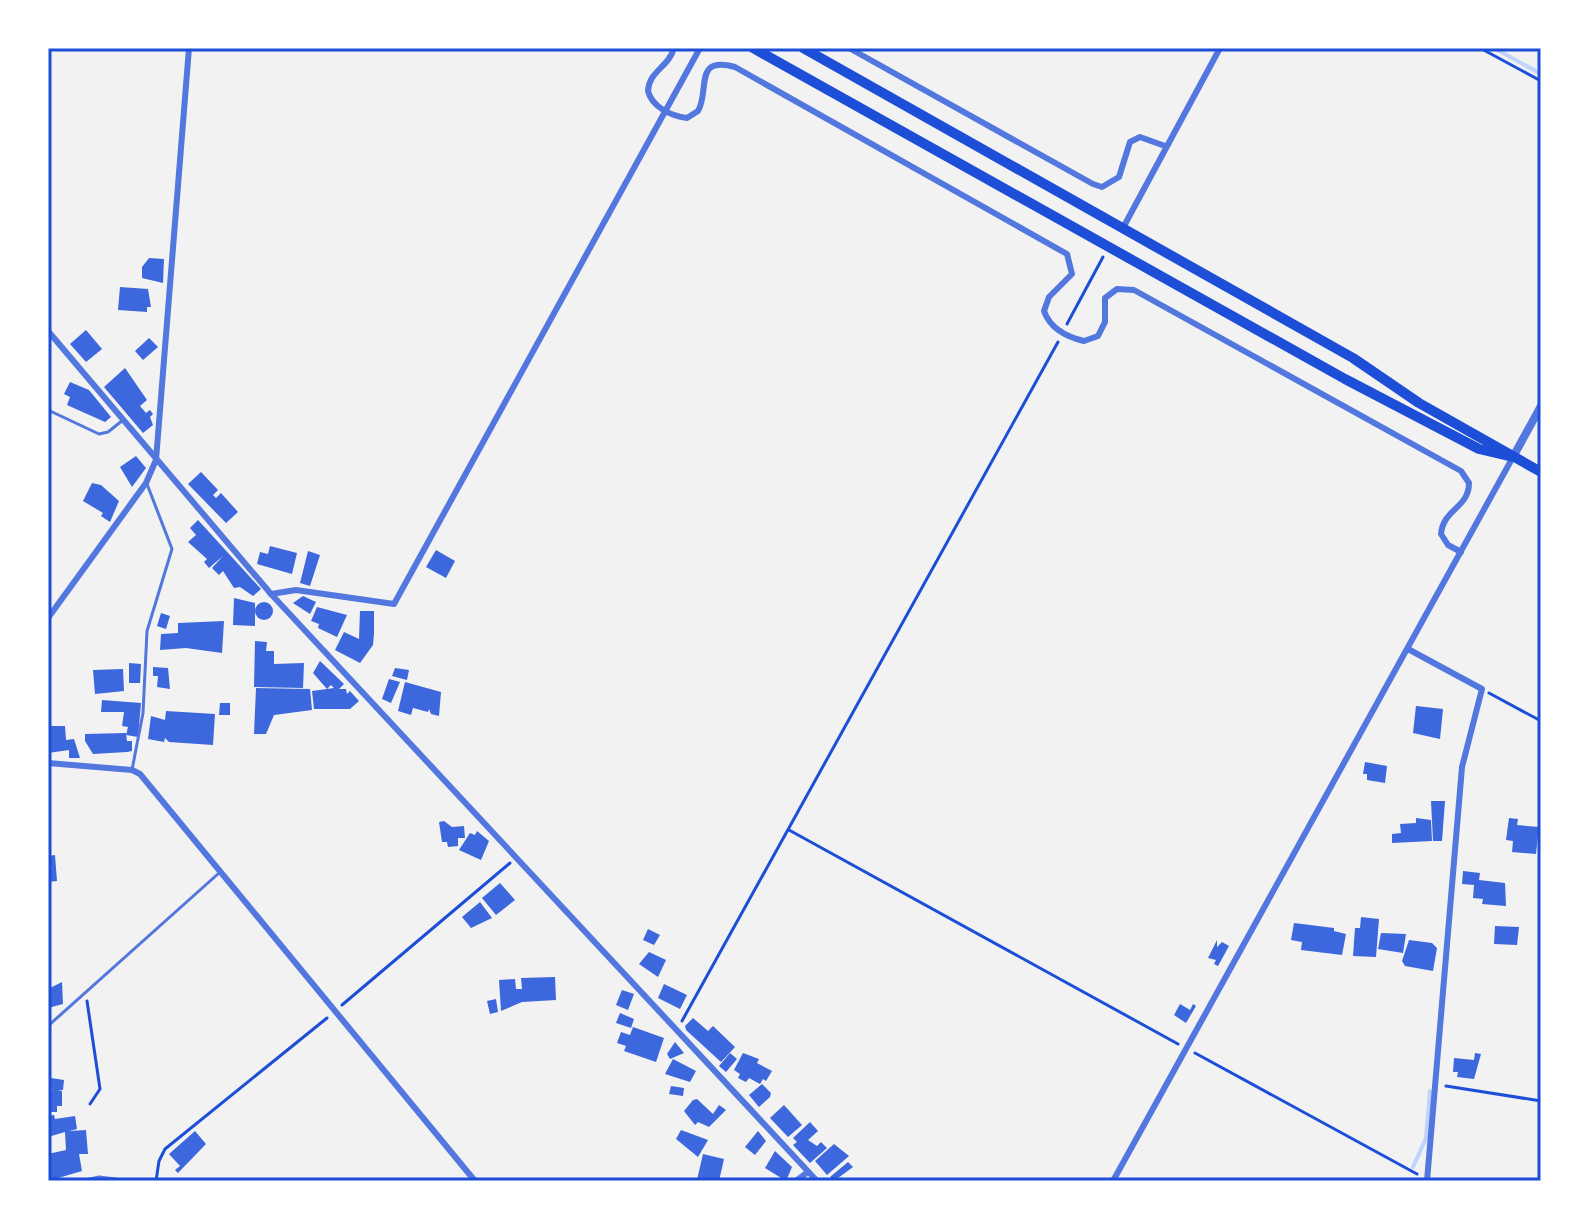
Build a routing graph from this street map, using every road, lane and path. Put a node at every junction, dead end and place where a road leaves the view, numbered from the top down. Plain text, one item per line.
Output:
1 (189, 48) edge
2 (674, 48) edge
3 (700, 48) edge
4 (753, 48) edge
5 (803, 48) edge
6 (849, 48) edge
7 (1220, 48) edge
8 (1480, 48) edge
9 (1541, 81) edge
10 (666, 110) junction
11 (1165, 146) junction
12 (1124, 226) junction
13 (1110, 247) junction
14 (48, 331) edge
15 (1063, 333) junction
16 (1541, 406) edge
17 (48, 410) edge
18 (123, 420) junction
19 (1513, 457) junction
20 (156, 460) junction
21 (1541, 472) edge
22 (146, 483) junction
23 (1461, 552) junction
24 (271, 594) junction
25 (48, 618) edge
26 (1408, 649) junction
27 (1482, 689) junction
28 (1541, 721) edge
29 (48, 763) edge
30 (132, 770) junction
31 (789, 830) junction
32 (219, 873) junction
33 (86, 993) junction
34 (48, 1026) edge
35 (676, 1031) junction
36 (1187, 1049) junction
37 (1436, 1084) junction
38 (1541, 1101) edge
39 (90, 1104) dead end
40 (808, 1172) junction
41 (1427, 1180) edge
42 (81, 1181) edge
43 (132, 1181) edge
44 (475, 1181) edge
45 (796, 1181) edge
46 (817, 1181) edge
47 (1113, 1181) edge

1 - 20 street
2 - 10 street
3 - 10 street
4 - 13 highway
5 - 12 highway
6 - 11 street
7 - 11 street
8 - 9 path
10 - 15 street
10 - 24 street
11 - 12 street
12 - 19 highway
13 - 15 path
13 - 19 highway
14 - 18 street
15 - 23 street
15 - 31 path
16 - 19 street
17 - 18 lane
18 - 20 street
19 - 21 highway
19 - 23 street
20 - 22 street
20 - 24 street
22 - 25 street
22 - 30 lane
23 - 26 street
24 - 35 street
26 - 27 street
26 - 36 street
27 - 28 path
27 - 37 street
29 - 30 street
30 - 32 street
31 - 35 path
31 - 36 path
32 - 33 lane
32 - 44 street
33 - 34 lane
33 - 39 path
35 - 40 street
36 - 41 path
36 - 47 street
37 - 38 path
37 - 41 street
40 - 45 street
40 - 46 street
42 - 43 lane

